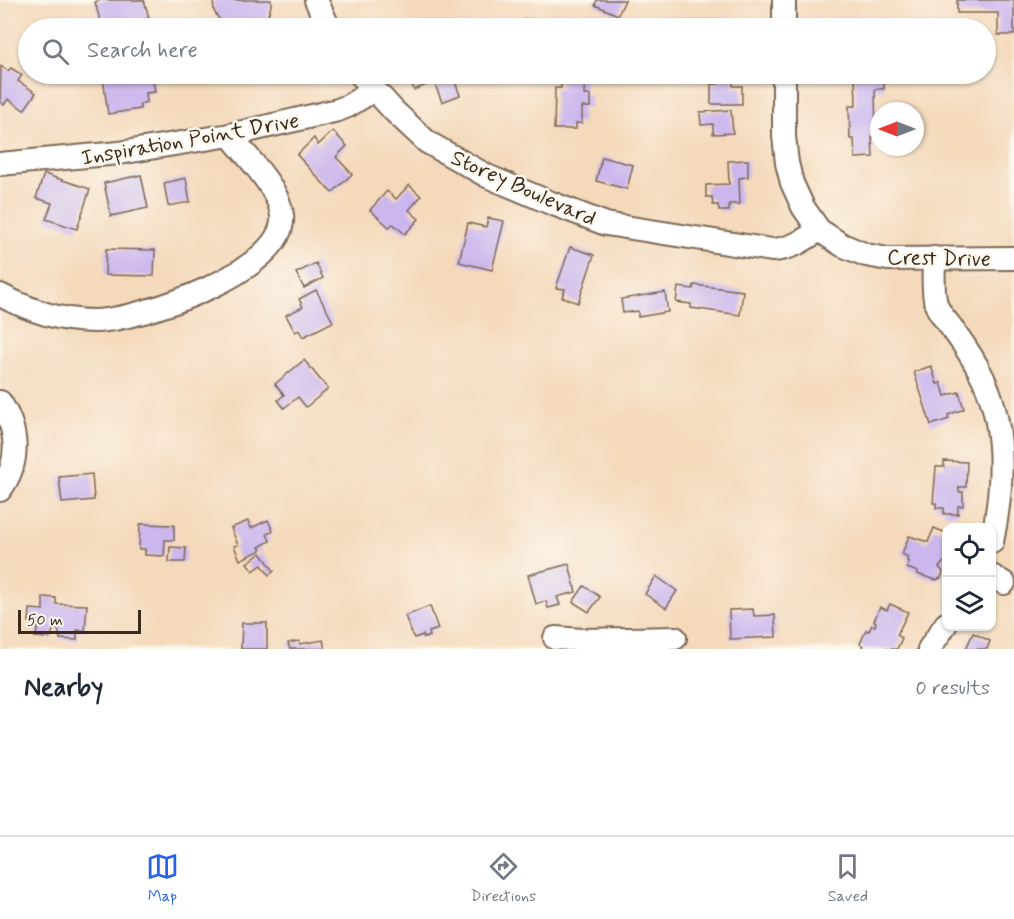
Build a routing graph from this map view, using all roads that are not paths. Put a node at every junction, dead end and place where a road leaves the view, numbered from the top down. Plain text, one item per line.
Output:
1 (316, 0) edge
2 (784, 0) edge
3 (324, 18) edge
4 (784, 18) edge
5 (365, 84) edge
6 (369, 84) edge
7 (784, 84) edge
8 (230, 135) junction
9 (0, 164) edge
10 (819, 230) junction
11 (934, 258) junction
12 (1014, 258) edge
13 (0, 295) edge
14 (0, 402) edge
15 (0, 490) edge
16 (995, 523) edge
17 (942, 630) edge
18 (555, 638) dead end
19 (675, 638) dead end
20 (581, 645) edge
21 (929, 649) edge

1 - 3 street
2 - 4 street
5 - 8 street, Inspiration Point Drive
6 - 10 street, Storey Boulevard
7 - 10 street, Crest Drive
8 - 9 street, Inspiration Point Drive
8 - 13 street
10 - 11 street, Crest Drive
11 - 12 street, Crest Drive
11 - 16 street
14 - 15 street
17 - 21 street
18 - 20 street
19 - 20 street

